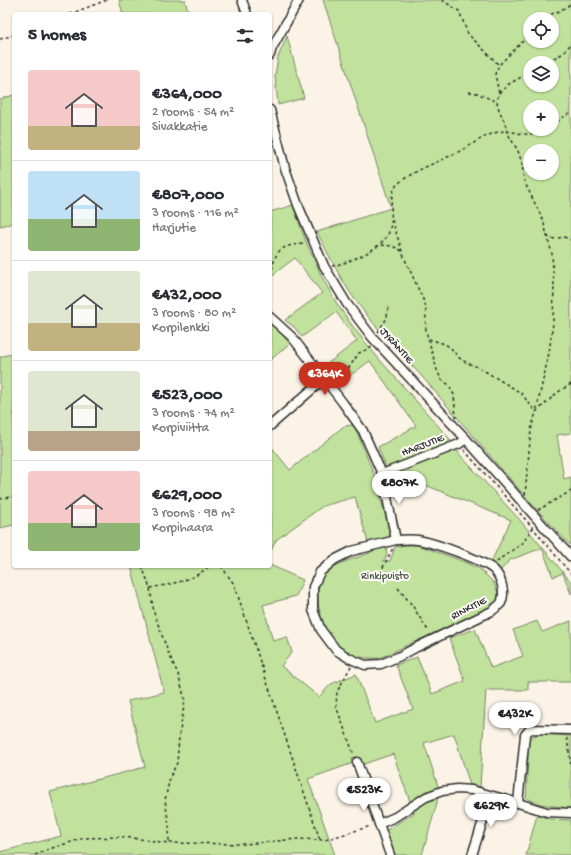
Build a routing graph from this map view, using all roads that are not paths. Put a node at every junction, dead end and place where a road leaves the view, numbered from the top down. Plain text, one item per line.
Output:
1 (242, 0) edge
2 (299, 0) edge
3 (246, 12) edge
4 (272, 48) edge
5 (272, 118) edge
6 (272, 319) edge
7 (325, 380) junction
8 (272, 424) edge
9 (466, 439) junction
10 (382, 474) junction
11 (395, 540) junction
12 (571, 557) edge
13 (568, 730) edge
14 (356, 762) road end
15 (491, 796) junction
16 (518, 803) junction
17 (571, 813) edge
18 (379, 824) junction
19 (390, 855) edge
20 (472, 855) edge

1 - 3 street
2 - 4 street
5 - 9 street, JYRÄNTIE
6 - 7 street
7 - 8 street
7 - 10 street
9 - 10 street, HARJUTIE
9 - 12 street, JYRÄNTIE
10 - 11 street
11 - 11 street, RINKITIE
13 - 16 street
14 - 18 street
15 - 16 street
15 - 18 street
15 - 20 street
16 - 17 street
18 - 19 street

